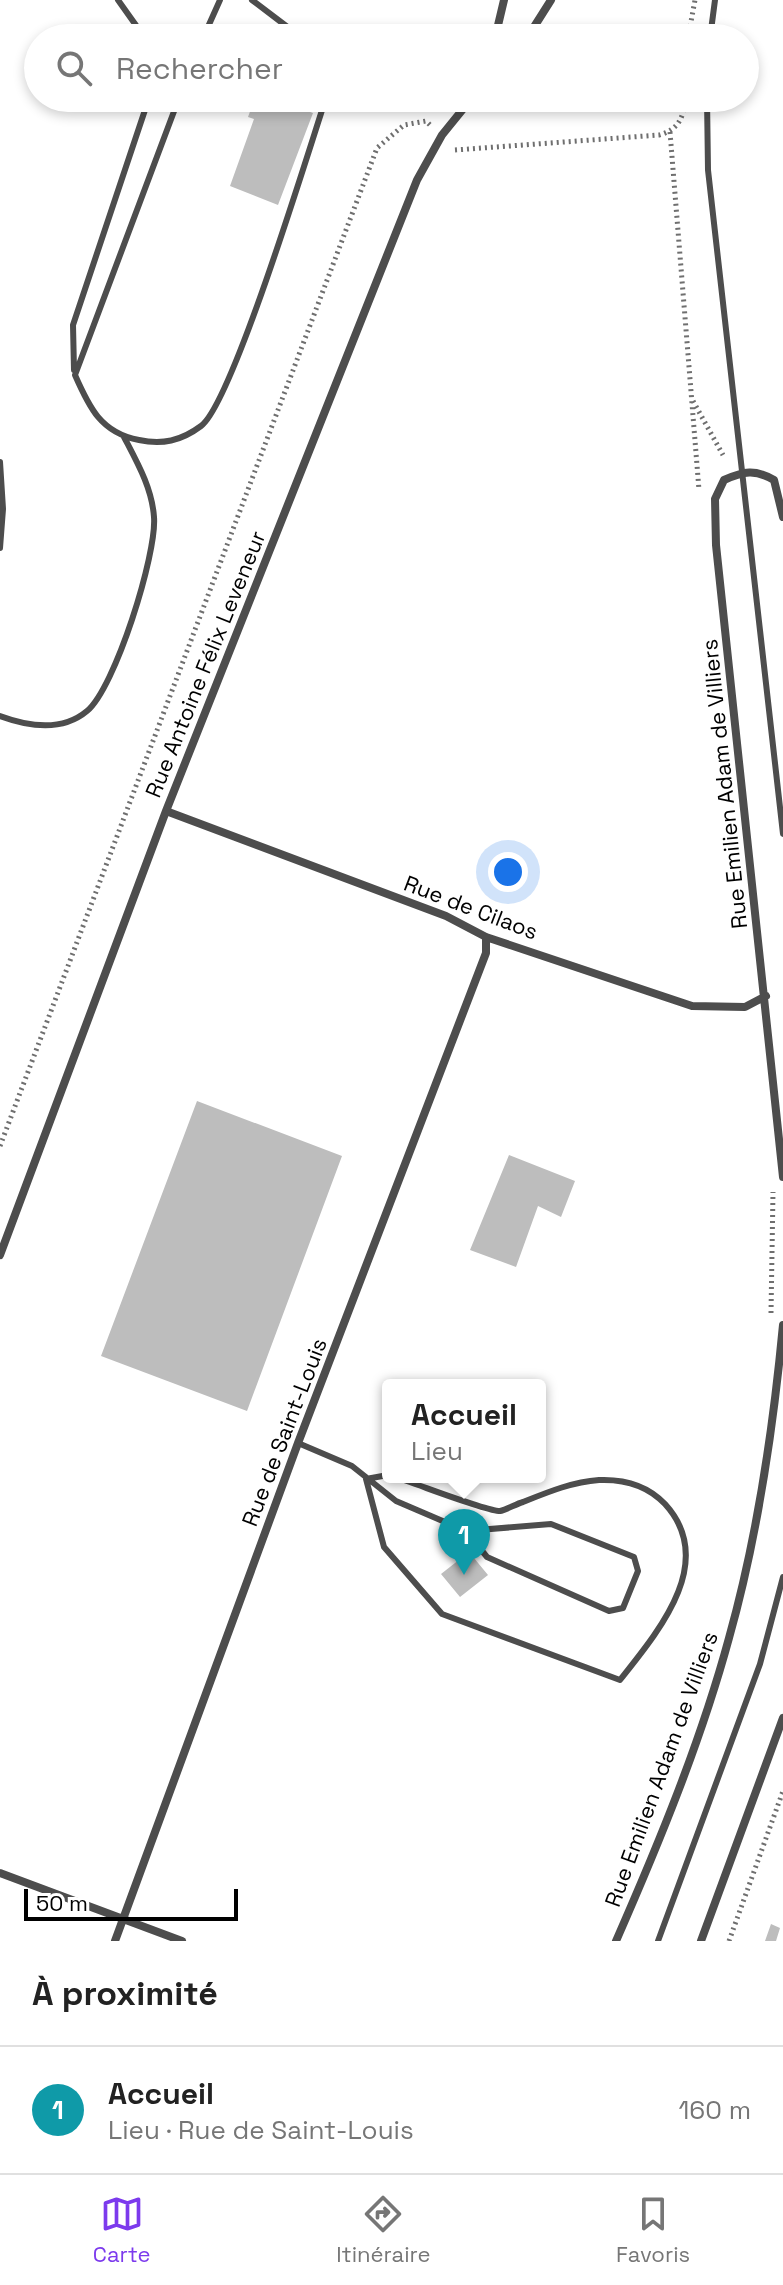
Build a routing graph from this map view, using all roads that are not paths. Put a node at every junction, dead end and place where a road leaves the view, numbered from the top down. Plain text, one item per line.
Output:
1 (118, 0) edge
2 (220, 0) edge
3 (252, 0) edge
4 (504, 0) edge
5 (551, 0) edge
6 (715, 0) edge
7 (135, 24) edge
8 (209, 24) edge
9 (284, 24) edge
10 (498, 24) edge
11 (536, 24) edge
12 (712, 24) edge
13 (144, 112) edge
14 (174, 112) edge
15 (321, 112) edge
16 (460, 112) edge
17 (707, 112) edge
18 (75, 375) junction
19 (124, 437) junction
20 (0, 462) edge
21 (743, 472) junction
22 (783, 517) edge
23 (0, 548) edge
24 (0, 716) edge
25 (166, 811) junction
26 (783, 834) edge
27 (486, 937) junction
28 (766, 996) junction
29 (783, 1177) edge
30 (0, 1255) edge
31 (783, 1325) edge
32 (298, 1443) junction
33 (382, 1476) edge
34 (366, 1479) junction
35 (414, 1483) edge
36 (466, 1531) junction
37 (783, 1577) edge
38 (783, 1718) edge
39 (0, 1873) edge
40 (123, 1919) junction
41 (115, 1941) edge
42 (182, 1941) edge
43 (616, 1941) edge
44 (658, 1941) edge
45 (701, 1941) edge

1 - 7 lane
2 - 8 lane
3 - 9 lane
4 - 10 street
5 - 11 street
6 - 12 lane
13 - 18 lane
14 - 18 lane
15 - 19 lane
16 - 25 street, Rue Antoine Félix Leveneur
17 - 21 lane
18 - 19 lane
19 - 24 lane
20 - 23 lane
21 - 22 street
21 - 26 lane
21 - 28 street, Rue Emilien Adam de Villiers
25 - 27 street, Rue de Cilaos
25 - 30 street, Rue Antoine Félix Leveneur
27 - 28 street, Rue de Cilaos
27 - 32 street, Rue de Saint-Louis
28 - 29 street, Rue Emilien Adam de Villiers
31 - 43 street, Rue Emilien Adam de Villiers
32 - 34 lane
32 - 40 street, Rue de Saint-Louis
33 - 34 lane
34 - 35 lane
34 - 36 lane
36 - 36 lane
37 - 44 lane
38 - 45 street
39 - 40 street
40 - 41 street, Rue de Saint-Louis
40 - 42 street

